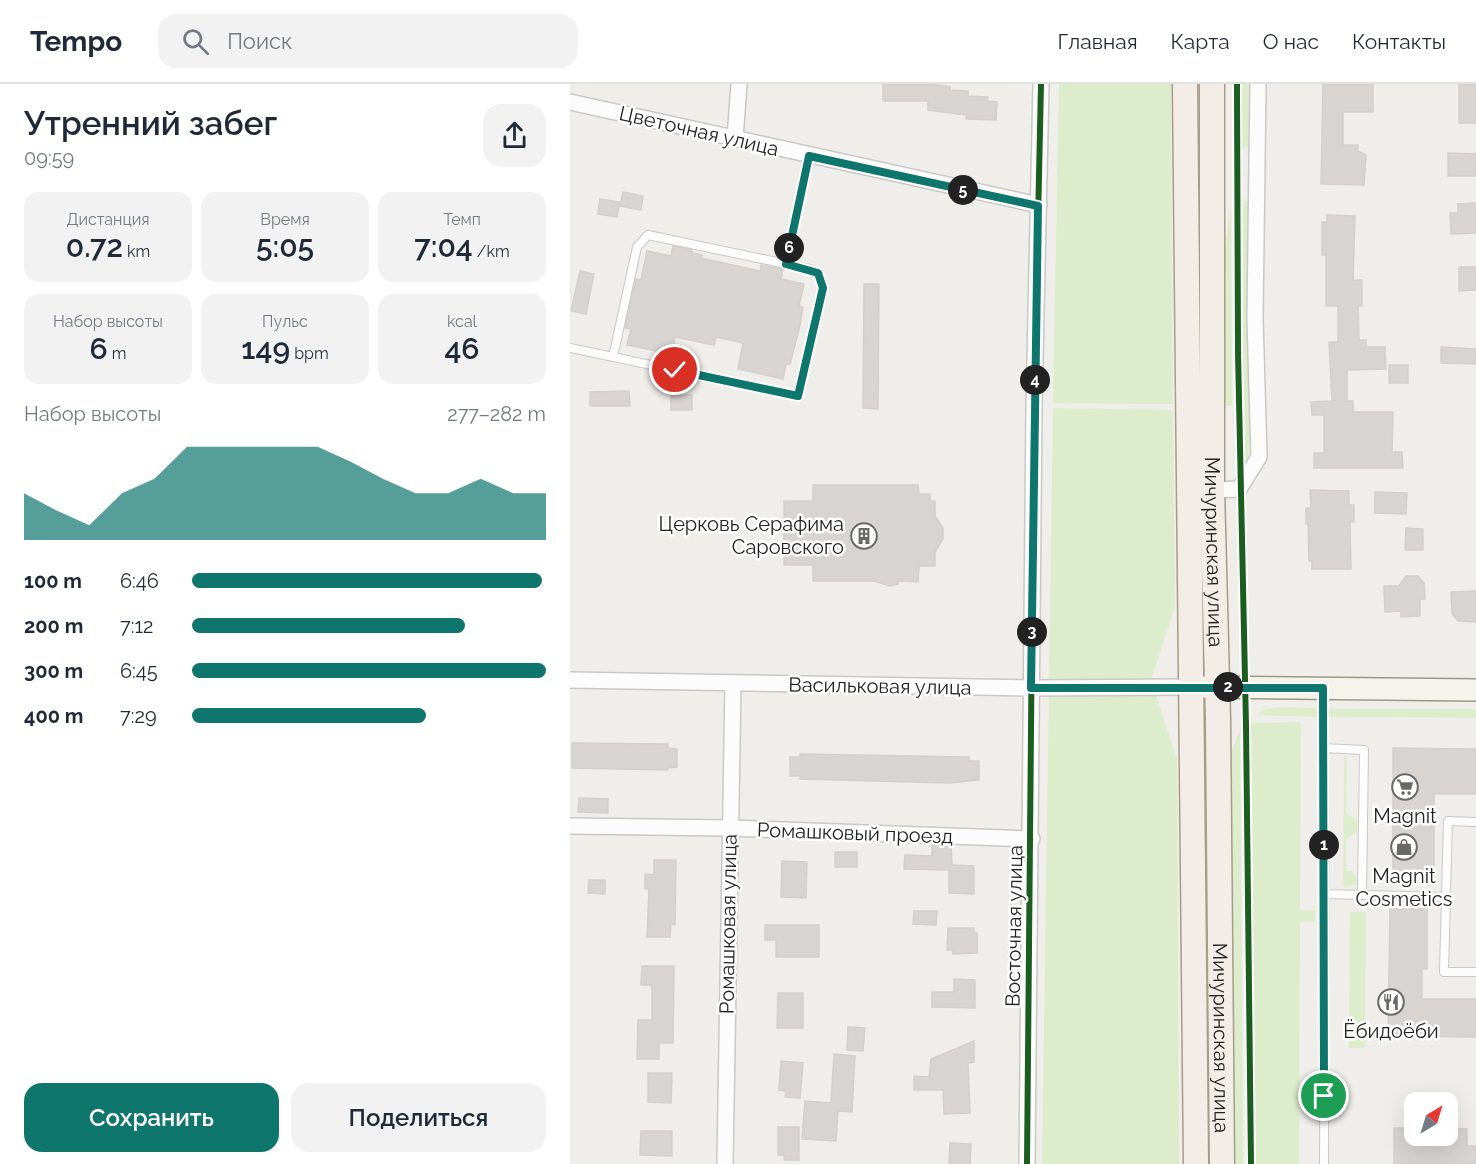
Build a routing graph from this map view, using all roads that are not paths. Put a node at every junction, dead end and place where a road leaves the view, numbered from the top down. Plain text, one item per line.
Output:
1 (739, 84) edge
2 (1041, 84) edge
3 (1185, 84) edge
4 (1212, 84) edge
5 (1258, 84) edge
6 (570, 102) edge
7 (735, 139) junction
8 (809, 156) junction
9 (1038, 206) junction
10 (786, 264) junction
11 (570, 348) edge
12 (613, 357) junction
13 (1212, 490) junction
14 (570, 680) edge
15 (733, 683) junction
16 (1191, 687) junction
17 (1217, 687) junction
18 (1031, 688) junction
19 (1323, 688) junction
20 (1476, 690) edge
21 (1323, 748) junction
22 (1476, 822) edge
23 (570, 826) edge
24 (729, 828) junction
25 (1032, 839) junction
26 (1325, 894) junction
27 (1362, 895) junction
28 (1446, 897) junction
29 (1476, 972) edge
30 (725, 1164) edge
31 (1027, 1164) edge
32 (1196, 1164) edge
33 (1222, 1164) edge
34 (1324, 1164) edge

1 - 7 street
2 - 9 street, Восточная улица
3 - 16 main road, Мичуринская улица
4 - 13 main road, Мичуринская улица
5 - 13 street
6 - 7 street, Цветочная улица
7 - 8 street, Цветочная улица
8 - 9 street, Цветочная улица
8 - 10 lane
9 - 18 street, Восточная улица
10 - 12 lane
10 - 12 lane
11 - 12 lane
13 - 17 main road, Мичуринская улица
14 - 15 street, Васильковая улица
15 - 18 street, Васильковая улица
15 - 24 street, Ромашковая улица
16 - 17 main road
16 - 18 street, Васильковая улица
16 - 32 main road, Мичуринская улица
17 - 19 main road
17 - 33 main road, Мичуринская улица
18 - 25 street, Восточная улица
19 - 20 main road
19 - 21 lane
21 - 26 lane
21 - 27 lane
22 - 28 lane
23 - 24 street, Ромашковый проезд
24 - 25 street, Ромашковый проезд
24 - 30 street, Ромашковая улица
25 - 31 street, Восточная улица
26 - 27 lane
26 - 34 lane
27 - 28 lane
28 - 29 lane

